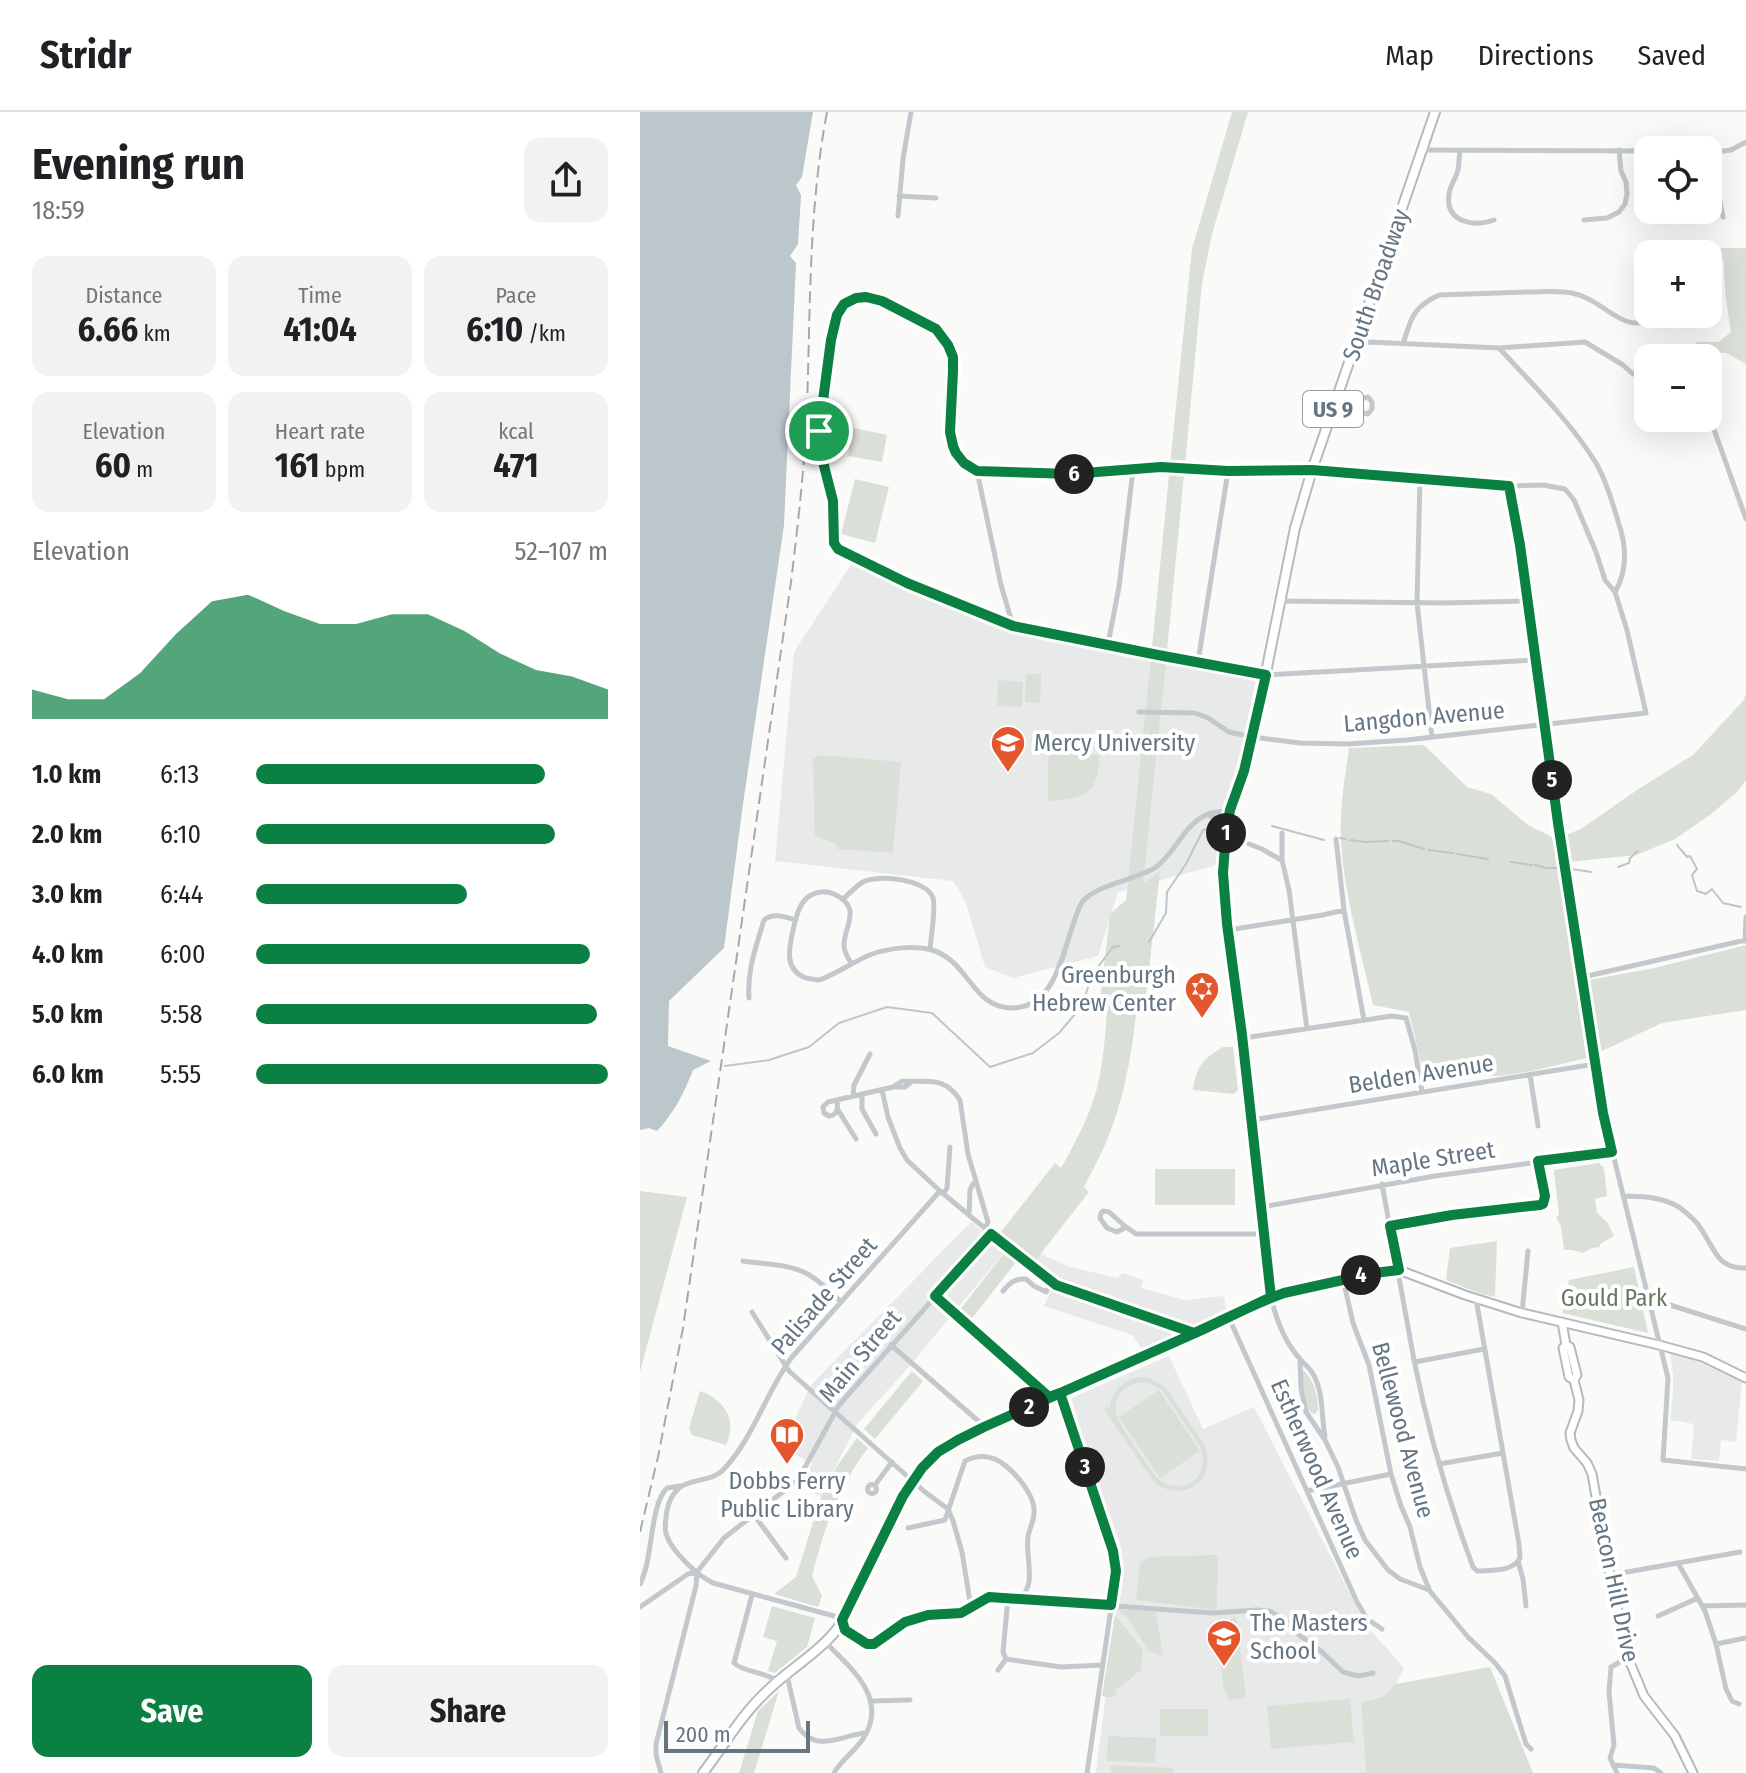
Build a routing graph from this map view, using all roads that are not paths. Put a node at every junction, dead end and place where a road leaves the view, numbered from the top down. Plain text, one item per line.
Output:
1 (911, 112) edge
2 (1435, 112) edge
3 (1746, 142) edge
4 (1422, 150) junction
5 (1619, 150) junction
6 (1460, 151) junction
7 (1634, 151) edge
8 (1722, 151) edge
9 (899, 196) junction
10 (936, 198) dead end
11 (1722, 212) edge
12 (898, 216) dead end
13 (1723, 217) dead end
14 (1494, 220) dead end
15 (1584, 220) dead end
16 (1634, 323) edge
17 (1356, 343) junction
18 (1403, 344) junction
19 (1499, 348) junction
20 (1634, 374) edge
21 (1337, 397) junction
22 (1356, 402) dead end
23 (1715, 432) edge
24 (1133, 470) junction
25 (1312, 470) junction
26 (977, 471) junction
27 (1228, 471) junction
28 (1420, 479) junction
29 (1509, 486) junction
30 (1746, 519) edge
31 (1615, 592) junction
32 (1279, 601) junction
33 (1526, 601) junction
34 (1417, 603) junction
35 (1013, 626) junction
36 (1108, 644) junction
37 (1534, 660) junction
38 (1198, 662) junction
39 (1424, 666) junction
40 (1266, 675) junction
41 (1139, 712) dead end
42 (1544, 723) junction
43 (1253, 737) junction
44 (1432, 737) junction
45 (1229, 814) junction
46 (1282, 833) dead end
47 (1336, 839) dead end
48 (1249, 844) dead end
49 (1282, 860) junction
50 (843, 899) junction
51 (1344, 910) junction
52 (1746, 917) edge
53 (796, 920) junction
54 (1293, 920) junction
55 (1228, 930) junction
56 (1745, 941) edge
57 (930, 949) junction
58 (851, 963) junction
59 (1583, 977) junction
60 (749, 998) dead end
61 (1364, 1020) junction
62 (1307, 1029) junction
63 (1243, 1038) junction
64 (870, 1054) dead end
65 (1595, 1064) junction
66 (1530, 1075) junction
67 (882, 1090) junction
68 (1422, 1092) junction
69 (862, 1094) junction
70 (853, 1096) junction
71 (837, 1101) junction
72 (838, 1110) junction
73 (1251, 1120) junction
74 (1538, 1126) dead end
75 (876, 1134) dead end
76 (856, 1139) dead end
77 (950, 1147) dead end
78 (1612, 1152) junction
79 (1538, 1161) junction
80 (976, 1182) junction
81 (1382, 1184) junction
82 (942, 1193) junction
83 (1623, 1196) junction
84 (1261, 1207) junction
85 (969, 1214) junction
86 (1390, 1226) junction
87 (1126, 1227) junction
88 (985, 1229) junction
89 (991, 1234) junction
90 (1264, 1234) junction
91 (1528, 1251) dead end
92 (743, 1261) dead end
93 (1746, 1268) edge
94 (1399, 1270) junction
95 (1343, 1279) junction
96 (1051, 1283) junction
97 (1003, 1291) dead end
98 (935, 1296) junction
99 (1271, 1297) junction
100 (1476, 1299) junction
101 (841, 1302) junction
102 (1650, 1304) junction
103 (752, 1312) dead end
104 (1522, 1313) junction
105 (1229, 1318) junction
106 (1562, 1322) junction
107 (1746, 1329) edge
108 (1194, 1333) junction
109 (891, 1345) junction
110 (1659, 1345) junction
111 (1484, 1349) junction
112 (1300, 1360) junction
113 (1414, 1362) junction
114 (785, 1367) junction
115 (1746, 1378) edge
116 (1060, 1393) junction
117 (1049, 1397) junction
118 (835, 1412) junction
119 (984, 1427) junction
120 (1325, 1440) junction
121 (1503, 1453) junction
122 (892, 1462) junction
123 (1439, 1464) junction
124 (1746, 1469) edge
125 (1391, 1474) junction
126 (913, 1480) junction
127 (1345, 1483) junction
128 (683, 1485) junction
129 (875, 1485) dead end
130 (1307, 1491) junction
131 (948, 1509) junction
132 (754, 1515) junction
133 (908, 1528) dead end
134 (1740, 1552) dead end
135 (786, 1558) dead end
136 (1518, 1561) junction
137 (1678, 1563) junction
138 (697, 1572) junction
139 (1610, 1575) junction
140 (640, 1584) edge
141 (1429, 1590) junction
142 (752, 1595) junction
143 (1008, 1598) junction
144 (1698, 1598) junction
145 (1023, 1599) junction
146 (1111, 1605) junction
147 (1746, 1605) edge
148 (1526, 1606) dead end
149 (1702, 1606) junction
150 (640, 1607) edge
151 (971, 1608) junction
152 (1658, 1616) dead end
153 (842, 1620) junction
154 (1382, 1629) dead end
155 (1746, 1638) edge
156 (826, 1643) junction
157 (1716, 1644) junction
158 (1006, 1659) junction
159 (1629, 1660) junction
160 (1103, 1665) junction
161 (998, 1670) dead end
162 (1373, 1673) dead end
163 (787, 1674) junction
164 (777, 1681) junction
165 (910, 1700) dead end
166 (871, 1701) junction
167 (1739, 1704) dead end
168 (866, 1733) junction
169 (1531, 1749) dead end
170 (1612, 1765) junction
171 (661, 1773) edge
172 (703, 1773) edge
173 (834, 1773) edge
174 (1087, 1773) edge
175 (1617, 1773) edge
176 (1661, 1773) edge
177 (1693, 1773) edge

1 - 9 street
2 - 4 main road, South Broadway / US 9
3 - 8 street
4 - 6 street
4 - 17 main road, South Broadway / US 9
5 - 6 street
5 - 7 street
5 - 15 street
6 - 14 street
9 - 10 street
9 - 12 street
11 - 13 street
16 - 18 street
17 - 18 street
17 - 21 main road, South Broadway / US 9
18 - 19 street
19 - 20 street
19 - 31 street
21 - 22 street
21 - 25 main road, South Broadway / US 9
23 - 30 street
24 - 26 street
24 - 27 street
24 - 36 street
25 - 27 street
25 - 28 street
25 - 32 main road, South Broadway / US 9
26 - 35 street
26 - 35 street
27 - 38 street
28 - 29 street
28 - 34 street
29 - 31 street
29 - 33 street
31 - 42 street, Langdon Avenue
32 - 34 street
32 - 40 main road, South Broadway / US 9
33 - 34 street
33 - 37 street
34 - 39 street
35 - 36 street
36 - 38 street
37 - 39 street
37 - 42 street
38 - 40 street
39 - 40 street
39 - 44 street
40 - 43 main road, South Broadway / US 9
41 - 43 street, Langdon Avenue
42 - 44 street, Langdon Avenue
42 - 59 street
43 - 44 street, Langdon Avenue
43 - 45 main road, US 9
45 - 55 main road, US 9
45 - 57 street
46 - 49 street
47 - 51 street
48 - 49 street
49 - 54 street
50 - 53 street
50 - 57 street
50 - 58 street
51 - 54 street
51 - 61 street
52 - 56 street
53 - 58 street
53 - 60 street
54 - 55 street
54 - 62 street
55 - 63 main road, US 9
56 - 59 street
57 - 58 street
59 - 65 street
61 - 62 street
61 - 68 street
62 - 63 street
63 - 73 main road, US 9
64 - 70 street
65 - 66 street, Belden Avenue
65 - 78 street
66 - 68 street, Belden Avenue
66 - 74 street
67 - 69 street
67 - 80 street
67 - 82 street
68 - 73 street, Belden Avenue
69 - 70 street
69 - 75 street
70 - 71 street
71 - 72 street
71 - 72 street
72 - 76 street
73 - 84 main road, US 9
77 - 82 street
78 - 79 street, Maple Street
78 - 83 street
79 - 81 street, Maple Street
79 - 86 street
80 - 85 street
80 - 88 street
81 - 84 street, Maple Street
81 - 86 street
82 - 85 street
82 - 101 street, Palisade Street
83 - 93 street
83 - 102 street
84 - 90 main road, US 9
85 - 88 street
86 - 94 street
87 - 87 street
87 - 90 street
88 - 89 street
89 - 96 street
89 - 98 street, Main Street
90 - 99 main road, US 9
91 - 104 street
92 - 101 street
94 - 95 main road
94 - 100 main road
94 - 113 street
95 - 99 main road
95 - 125 street, Bellewood Avenue
96 - 97 street
96 - 108 street
98 - 109 street, Main Street
98 - 117 street
99 - 105 main road
99 - 112 street
100 - 104 main road
100 - 111 street
101 - 114 street, Palisade Street
102 - 107 street
102 - 110 street
103 - 114 street
104 - 106 main road
105 - 108 main road
105 - 130 street, Estherwood Avenue
106 - 110 main road
106 - 139 main road, Beacon Hill Drive
108 - 116 main road
109 - 118 street, Main Street
109 - 119 street
110 - 115 main road
110 - 124 street
111 - 113 street
111 - 121 street
112 - 120 street
112 - 120 street
113 - 123 street
114 - 118 street
114 - 128 street, Palisade Street
116 - 117 main road
116 - 146 street
117 - 119 main road
118 - 122 street
118 - 132 street, Main Street
119 - 126 main road
120 - 127 street
121 - 123 street
121 - 136 street
122 - 126 street
122 - 129 street
123 - 136 street
125 - 127 street
125 - 141 street, Bellewood Avenue
126 - 131 street
126 - 153 main road
127 - 130 street
127 - 141 street
128 - 138 street
128 - 140 street
130 - 154 street, Estherwood Avenue
131 - 133 street
131 - 145 street
131 - 151 street
132 - 135 street
132 - 138 street, Main Street
134 - 137 street
136 - 148 street
137 - 139 street
137 - 144 street
138 - 142 street
138 - 150 street
138 - 171 street
139 - 159 main road, Beacon Hill Drive
141 - 169 street
142 - 153 street
142 - 164 street
143 - 145 street
143 - 151 street
143 - 158 street
144 - 149 street
144 - 152 street
145 - 146 street
146 - 160 street
146 - 162 street
147 - 149 street
149 - 157 street
151 - 153 street
153 - 156 main road
155 - 157 street
156 - 163 main road
156 - 166 street
157 - 167 street
158 - 160 street
158 - 161 street
159 - 170 street
159 - 177 main road, Beacon Hill Drive
160 - 174 street
163 - 164 main road
163 - 168 street
164 - 172 main road
165 - 166 street
166 - 168 street
168 - 173 street
170 - 175 street
170 - 176 street

